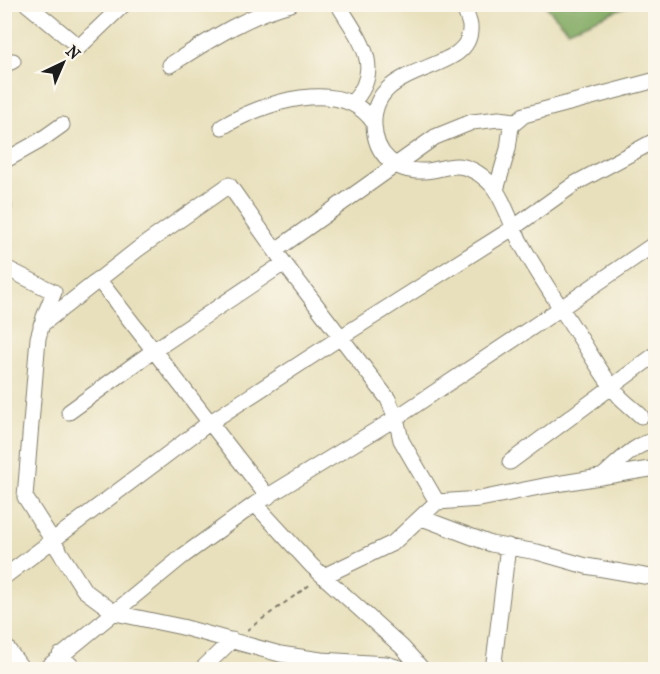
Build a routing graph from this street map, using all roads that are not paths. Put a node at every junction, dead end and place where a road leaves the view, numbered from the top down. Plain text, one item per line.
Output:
1 (27, 4) edge
2 (124, 4) edge
3 (291, 4) edge
4 (338, 4) edge
5 (462, 4) edge
6 (170, 65) dead end
7 (656, 80) edge
8 (352, 103) junction
9 (516, 121) junction
10 (374, 123) junction
11 (62, 125) dead end
12 (222, 127) dead end
13 (656, 140) edge
14 (4, 161) edge
15 (394, 165) junction
16 (496, 190) junction
17 (513, 228) junction
18 (656, 243) edge
19 (280, 256) junction
20 (4, 267) edge
21 (98, 279) junction
22 (561, 308) junction
23 (41, 325) junction
24 (341, 337) junction
25 (153, 351) junction
26 (656, 354) edge
27 (613, 387) junction
28 (69, 412) dead end
29 (641, 416) dead end
30 (396, 418) junction
31 (209, 423) junction
32 (654, 438) edge
33 (510, 462) dead end
34 (656, 468) edge
35 (602, 476) junction
36 (262, 501) junction
37 (437, 502) junction
38 (422, 518) junction
39 (53, 540) junction
40 (508, 546) junction
41 (4, 576) edge
42 (324, 576) junction
43 (656, 578) edge
44 (115, 613) junction
45 (232, 640) junction
46 (4, 644) edge
47 (60, 655) junction
48 (23, 669) edge
49 (44, 669) edge
50 (76, 669) edge
51 (201, 669) edge
52 (406, 669) edge
53 (423, 669) edge
54 (493, 669) edge

1 - 2 street
3 - 6 street
4 - 8 street
5 - 10 street
7 - 9 street
8 - 10 street
8 - 12 street
9 - 15 street
9 - 16 street
10 - 15 street
11 - 14 street
13 - 17 street
15 - 16 street
15 - 19 street
16 - 17 street
17 - 22 street
17 - 24 street
18 - 22 street
19 - 21 street
19 - 24 street
19 - 25 street
20 - 23 street
21 - 23 street
21 - 25 street
22 - 27 street
22 - 30 street
23 - 39 street
24 - 30 street
24 - 31 street
25 - 28 street
25 - 31 street
26 - 27 street
27 - 29 street
27 - 33 street
30 - 36 street
30 - 37 street
31 - 36 street
31 - 39 street
32 - 35 street
34 - 35 street
35 - 37 street
36 - 42 street
36 - 44 street
37 - 38 street
38 - 40 street
38 - 42 street
39 - 41 street
39 - 44 street
40 - 43 street
40 - 54 street
42 - 53 street
44 - 45 street
44 - 47 street
45 - 51 street
45 - 52 street
46 - 48 street
47 - 49 street
47 - 50 street

